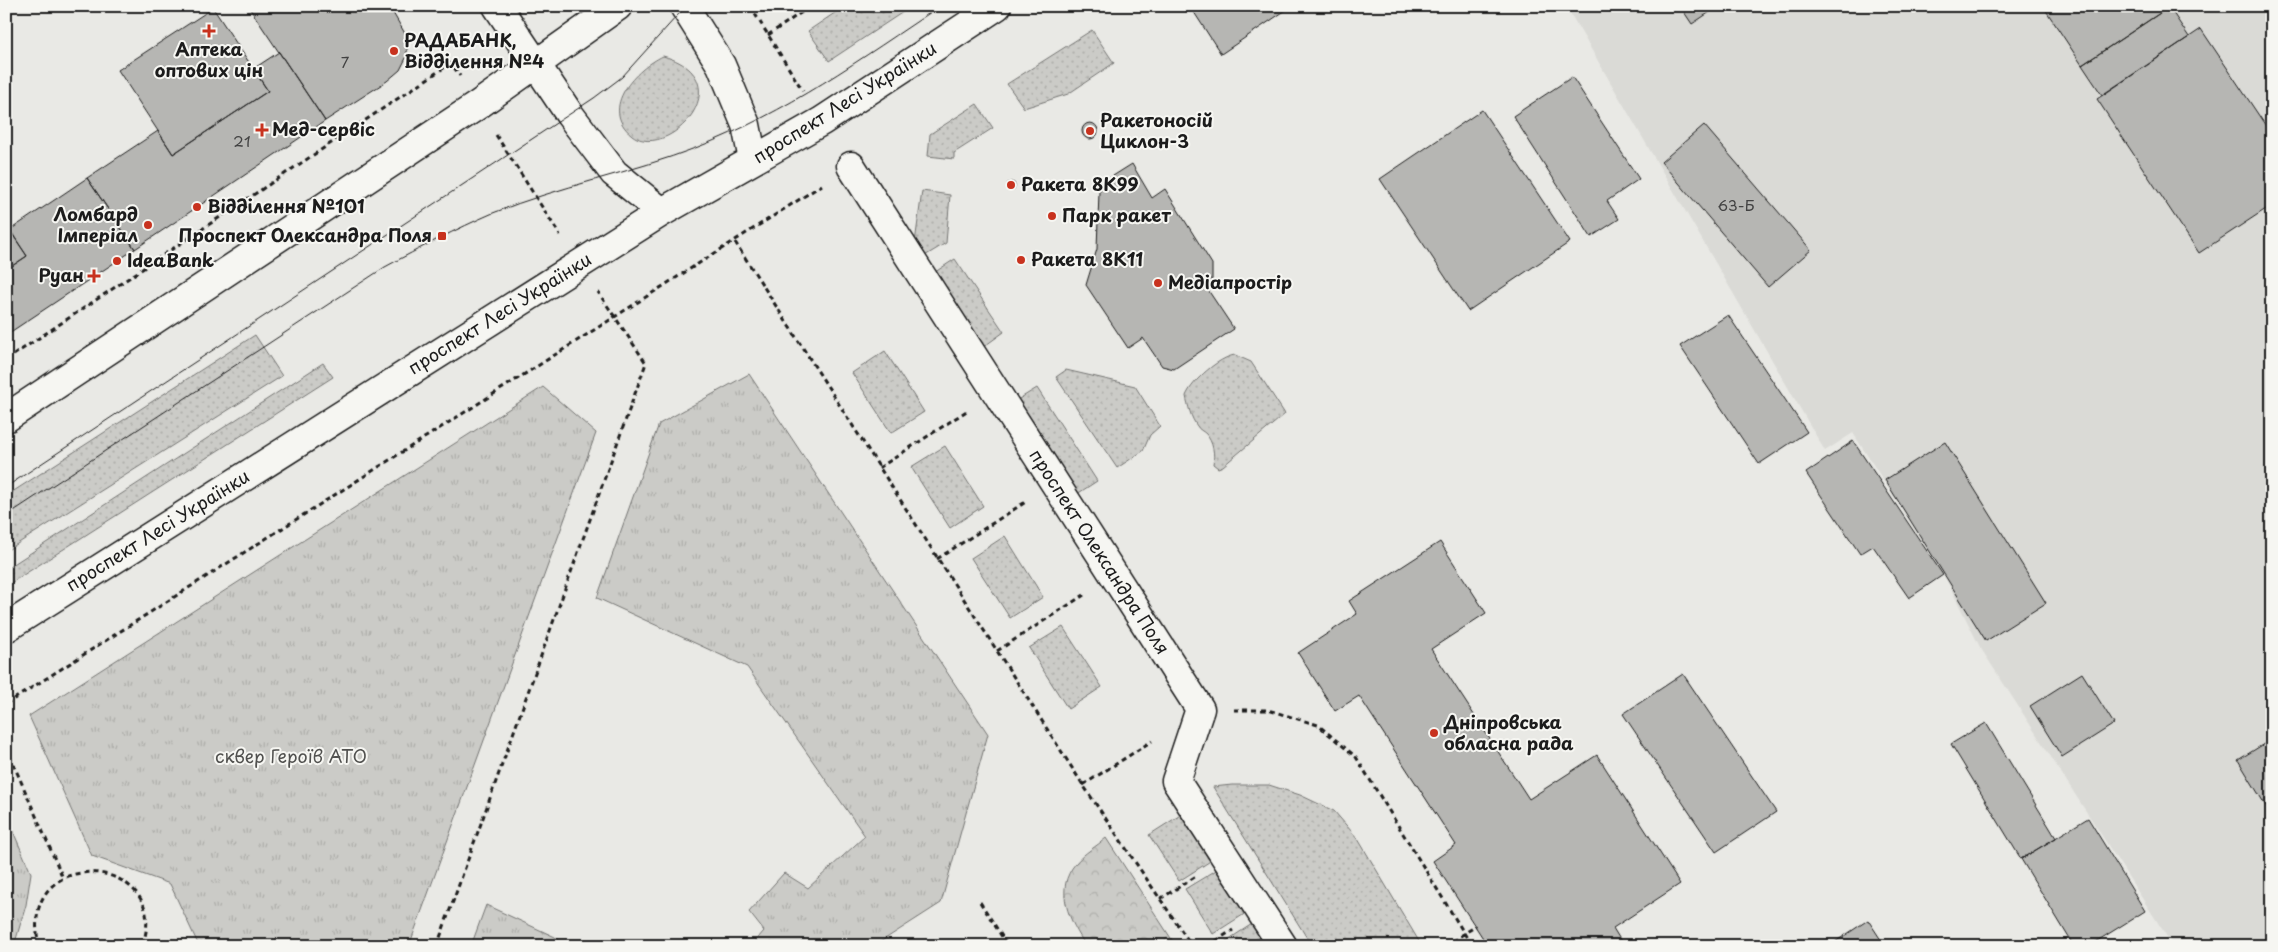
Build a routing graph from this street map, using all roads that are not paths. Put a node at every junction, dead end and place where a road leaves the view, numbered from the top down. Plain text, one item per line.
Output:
1 (497, 6) edge
2 (618, 6) edge
3 (684, 6) edge
4 (997, 6) edge
5 (536, 65) junction
6 (753, 160) junction
7 (851, 166) road end
8 (662, 212) junction
9 (6, 418) edge
10 (6, 628) edge
11 (1283, 946) edge

1 - 5 main road
2 - 5 main road
3 - 6 main road
4 - 6 main road, проспект Лесі Українки
5 - 8 main road
5 - 9 main road
6 - 8 main road, проспект Лесі Українки
7 - 11 main road, проспект Олександра Поля
8 - 10 main road, проспект Лесі Українки

